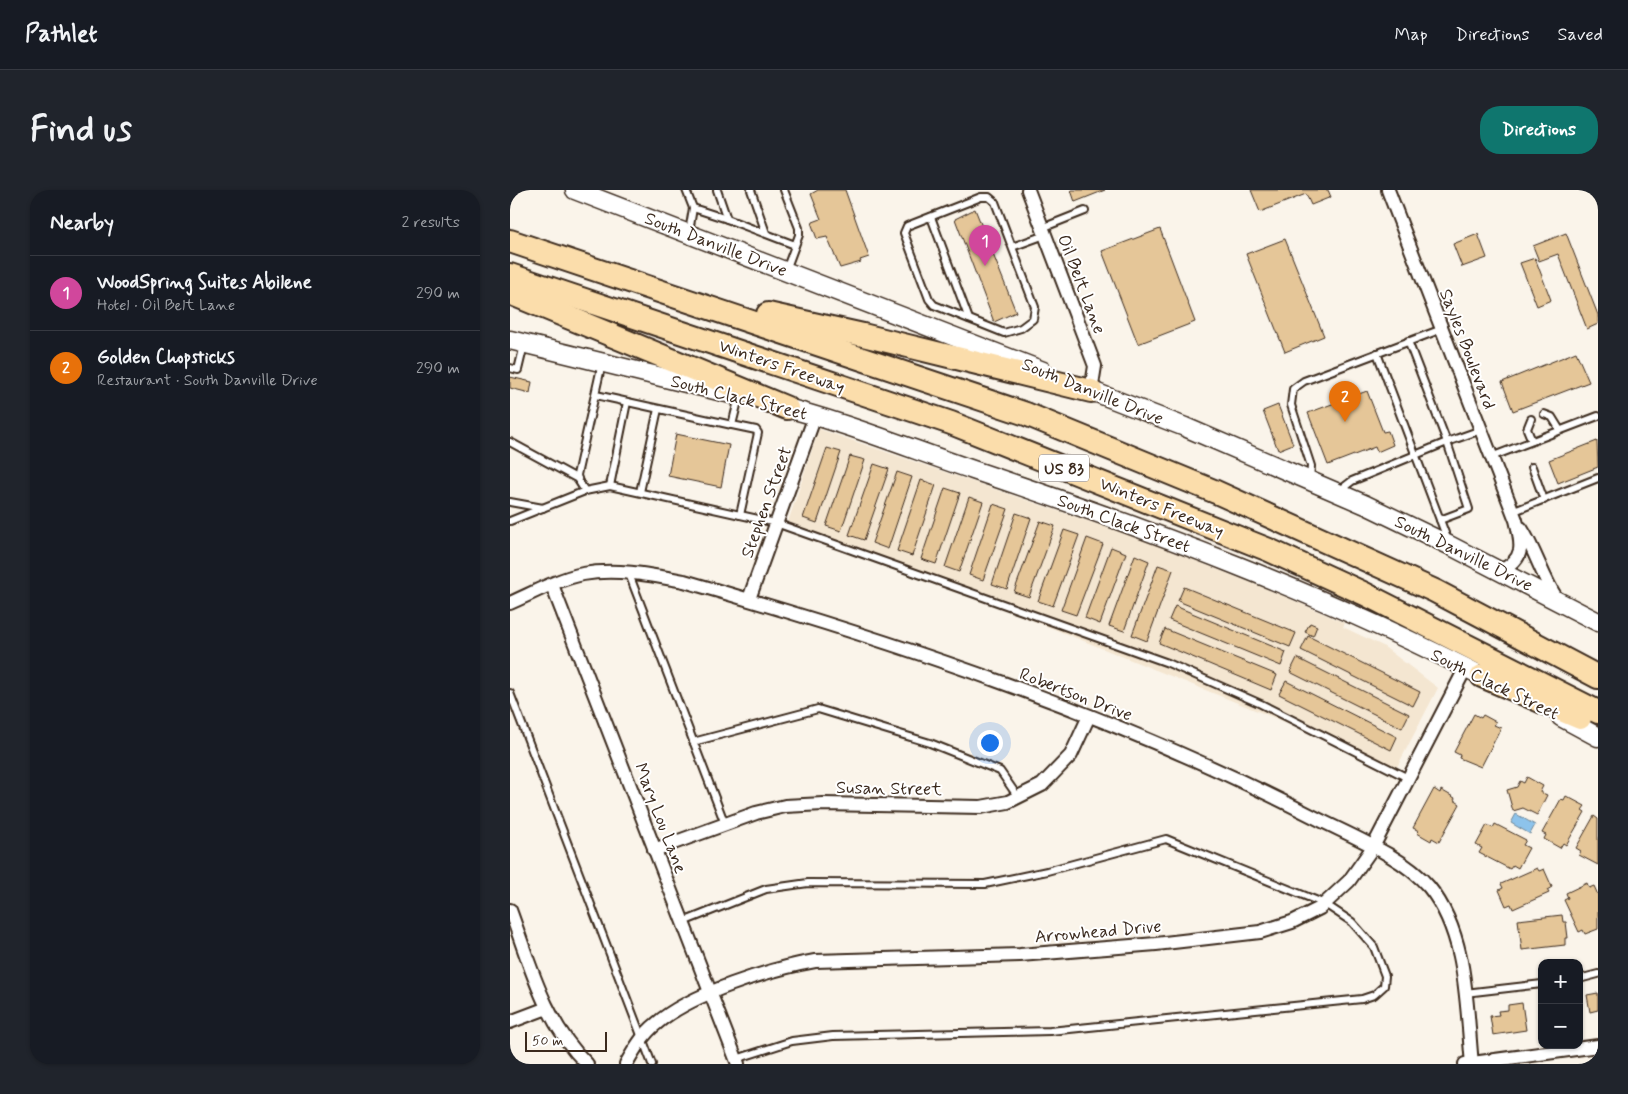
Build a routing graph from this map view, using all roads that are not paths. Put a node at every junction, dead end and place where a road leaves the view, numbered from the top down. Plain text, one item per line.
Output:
1 (575, 190) edge
2 (686, 190) edge
3 (717, 190) edge
4 (751, 190) edge
5 (784, 190) edge
6 (1028, 190) edge
7 (1388, 190) edge
8 (693, 208) junction
9 (1085, 211) dead end
10 (931, 217) junction
11 (727, 219) junction
12 (1044, 232) junction
13 (689, 233) junction
14 (766, 233) junction
15 (510, 241) edge
16 (795, 245) junction
17 (1012, 247) junction
18 (786, 271) junction
19 (510, 274) edge
20 (658, 290) junction
21 (510, 293) edge
22 (969, 319) junction
23 (1442, 329) junction
24 (517, 341) edge
25 (1408, 341) junction
26 (1377, 353) junction
27 (602, 362) junction
28 (510, 368) edge
29 (1091, 391) junction
30 (596, 395) junction
31 (739, 396) junction
32 (627, 402) junction
33 (788, 408) junction
34 (658, 409) junction
35 (1544, 414) dead end
36 (815, 416) junction
37 (1598, 416) edge
38 (1531, 419) dead end
39 (732, 425) junction
40 (1481, 430) junction
41 (1560, 430) junction
42 (1532, 441) junction
43 (510, 442) edge
44 (1447, 442) junction
45 (1415, 455) junction
46 (1491, 457) junction
47 (1532, 467) dead end
48 (1598, 478) edge
49 (578, 479) junction
50 (1310, 483) junction
51 (610, 486) junction
52 (585, 491) junction
53 (640, 492) junction
54 (1336, 494) junction
55 (1544, 500) junction
56 (510, 502) edge
57 (543, 508) junction
58 (740, 515) junction
59 (1514, 516) junction
60 (1440, 520) junction
61 (510, 521) edge
62 (776, 523) junction
63 (1449, 545) junction
64 (1500, 571) junction
65 (629, 574) junction
66 (552, 585) junction
67 (749, 599) junction
68 (1556, 599) junction
69 (510, 603) edge
70 (1598, 622) edge
71 (1474, 673) junction
72 (1598, 676) edge
73 (510, 693) edge
74 (1598, 712) edge
75 (1089, 716) junction
76 (1598, 726) edge
77 (1598, 737) edge
78 (693, 742) junction
79 (1408, 778) junction
80 (1018, 797) junction
81 (725, 824) junction
82 (1373, 847) junction
83 (654, 850) junction
84 (1325, 904) junction
85 (510, 910) edge
86 (682, 922) junction
87 (1598, 974) edge
88 (1583, 979) edge
89 (1538, 984) edge
90 (711, 993) junction
91 (1464, 993) junction
92 (546, 1008) junction
93 (510, 1022) edge
94 (644, 1038) junction
95 (1598, 1046) edge
96 (737, 1061) edge
97 (587, 1064) edge
98 (626, 1064) edge
99 (652, 1064) edge
100 (1469, 1064) edge

1 - 13 main road, South Danville Drive
2 - 8 lane
3 - 11 lane
4 - 14 lane
5 - 16 lane
6 - 12 street, Oil Belt Lane
7 - 23 street, Sayles Boulevard
8 - 11 lane
8 - 13 lane
9 - 12 lane
10 - 17 lane
10 - 22 lane
10 - 22 lane
11 - 14 lane
12 - 17 lane
12 - 29 street, Oil Belt Lane
13 - 18 main road, South Danville Drive
14 - 16 lane
15 - 20 highway, Winters Freeway / US 83
16 - 18 lane
17 - 22 lane
18 - 29 main road, South Danville Drive
19 - 74 highway, Winters Freeway / US 83
20 - 29 highway
20 - 72 highway, Winters Freeway / US 83
21 - 33 highway
23 - 25 lane
23 - 40 street, Sayles Boulevard
24 - 27 main road, South Clack Street
24 - 28 lane
25 - 26 lane
25 - 44 lane
26 - 45 lane
26 - 50 lane
27 - 30 lane
27 - 31 main road, South Clack Street
29 - 50 main road, South Danville Drive
30 - 32 lane
30 - 49 lane
31 - 33 main road, South Clack Street
31 - 39 lane
32 - 34 lane
32 - 51 lane
33 - 36 main road, South Clack Street
34 - 39 lane
34 - 53 lane
35 - 41 lane
36 - 62 street, Stephen Street
36 - 71 main road, South Clack Street
37 - 41 lane
38 - 42 lane
39 - 58 lane
40 - 44 lane
40 - 46 street, Sayles Boulevard
41 - 42 lane
42 - 46 lane
43 - 49 lane
44 - 45 lane
44 - 60 lane
45 - 54 lane
45 - 60 lane
46 - 59 street, Sayles Boulevard
47 - 55 lane
48 - 55 lane
49 - 52 lane
50 - 54 main road, South Danville Drive
51 - 52 lane
51 - 53 lane
52 - 57 lane
53 - 58 lane
54 - 63 main road, South Danville Drive
55 - 59 lane
56 - 57 lane
57 - 61 lane
58 - 62 lane
59 - 64 street, Sayles Boulevard
59 - 68 street, Sayles Boulevard
60 - 63 lane
62 - 67 street, Stephen Street
62 - 79 lane
63 - 64 main road, South Danville Drive
64 - 68 main road, South Danville Drive
65 - 66 street, Robertson Drive
65 - 67 street, Robertson Drive
65 - 78 lane
66 - 69 street, Robertson Drive
66 - 83 street, Mary Lou Lane
67 - 75 street, Robertson Drive
68 - 70 main road, South Danville Drive
71 - 76 highway
71 - 77 main road, South Clack Street
71 - 79 street, Arrowhead Drive
73 - 94 lane
75 - 80 street, Susan Street
75 - 82 street, Robertson Drive
78 - 80 lane
78 - 81 lane
79 - 82 street, Arrowhead Drive
80 - 81 street, Susan Street
81 - 83 street, Susan Street
82 - 84 street, Arrowhead Drive
82 - 91 street, Robertson Drive
83 - 86 street, Mary Lou Lane
84 - 86 lane
84 - 90 street, Arrowhead Drive
84 - 96 lane
85 - 92 street
86 - 90 street, Mary Lou Lane
87 - 88 lane
89 - 91 lane
90 - 94 street, Arrowhead Drive
90 - 96 street, Mary Lou Lane
91 - 100 street, Robertson Drive
92 - 93 street
92 - 97 street
94 - 98 street, Arrowhead Drive
94 - 99 lane
95 - 100 street

